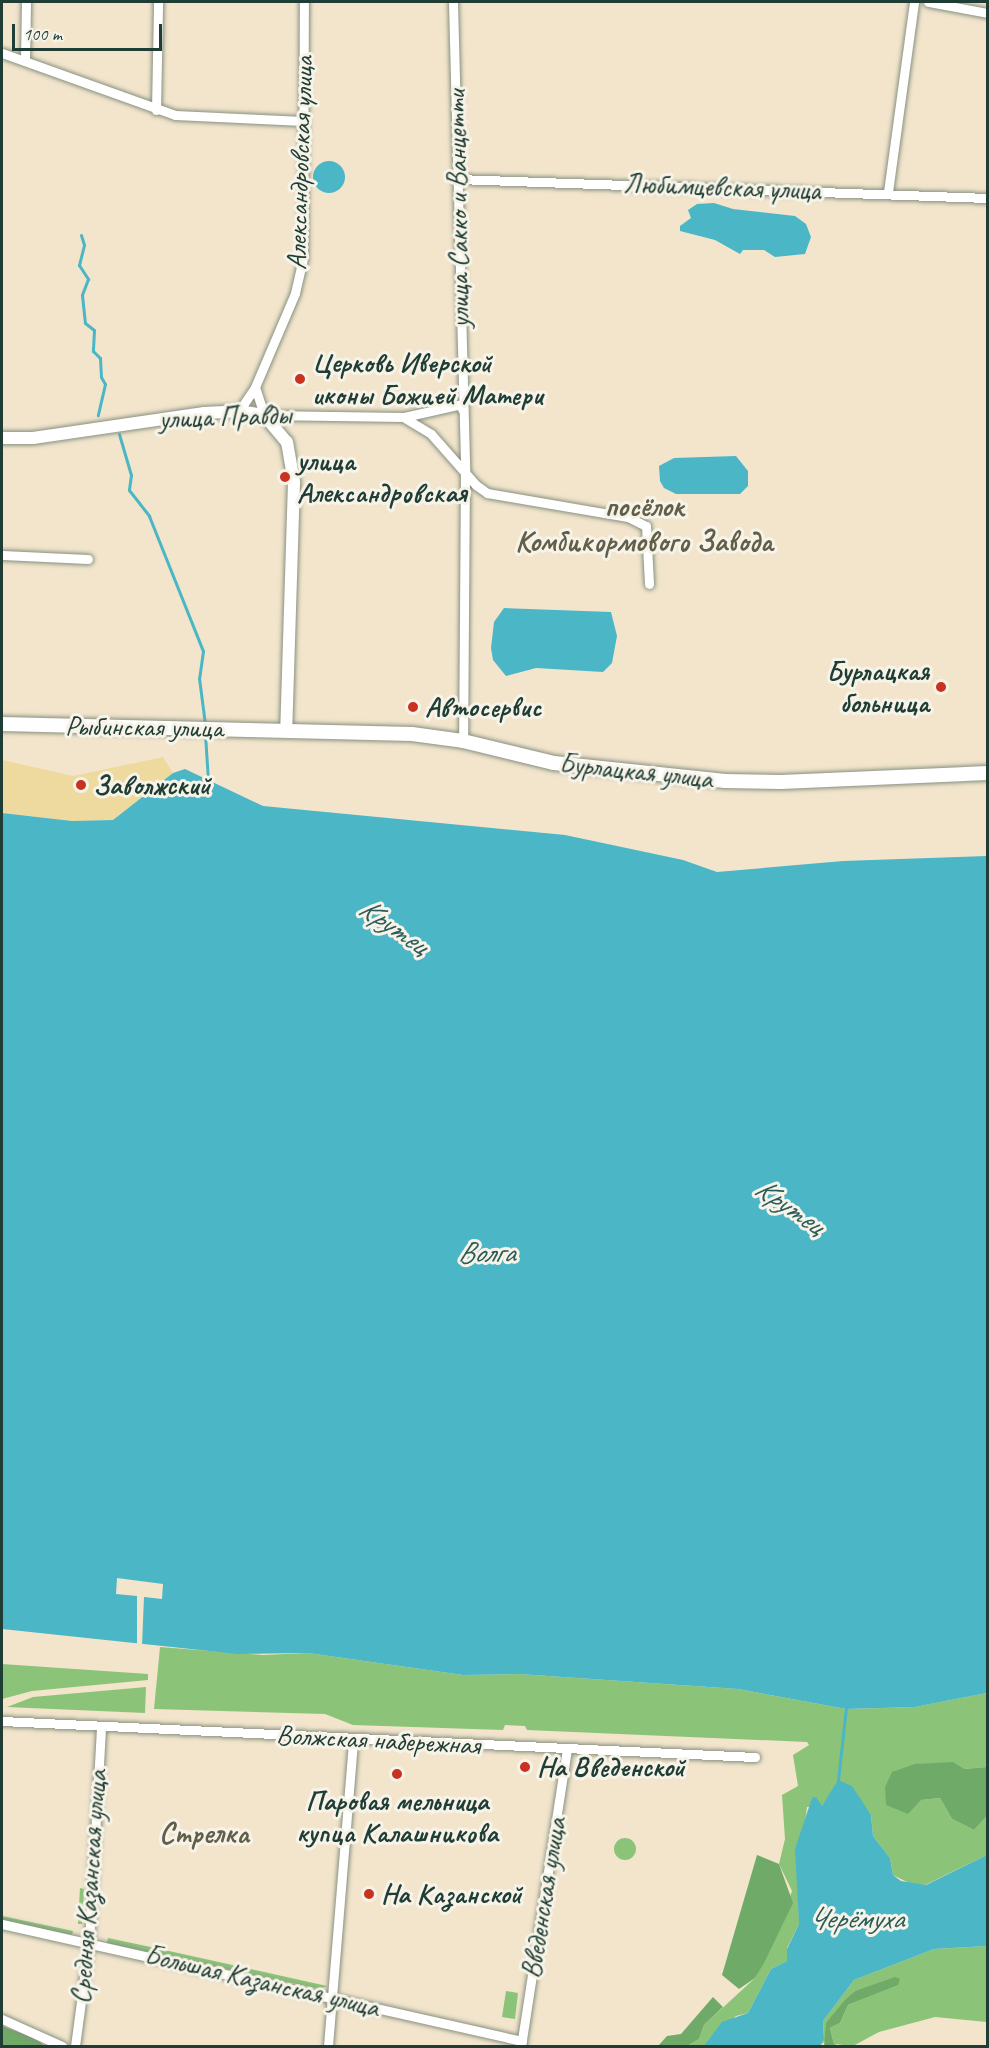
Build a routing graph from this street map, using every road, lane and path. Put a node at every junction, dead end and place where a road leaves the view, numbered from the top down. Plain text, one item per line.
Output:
1 (26, 2) edge
2 (158, 2) edge
3 (304, 2) edge
4 (453, 2) edge
5 (914, 2) edge
6 (928, 2) edge
7 (987, 13) edge
8 (2, 53) edge
9 (25, 60) junction
10 (156, 110) junction
11 (303, 121) junction
12 (457, 179) junction
13 (888, 192) junction
14 (987, 198) edge
15 (255, 387) junction
16 (462, 404) junction
17 (239, 411) junction
18 (264, 415) junction
19 (403, 417) junction
20 (2, 438) edge
21 (465, 471) junction
22 (2, 555) edge
23 (88, 559) dead end
24 (649, 584) dead end
25 (2, 724) edge
26 (286, 730) junction
27 (463, 741) junction
28 (987, 773) edge
29 (2, 1722) edge
30 (101, 1727) junction
31 (353, 1739) junction
32 (567, 1749) junction
33 (755, 1757) dead end
34 (2, 1924) edge
35 (89, 1943) junction
36 (332, 1996) junction
37 (2, 2019) edge
38 (522, 2044) edge
39 (62, 2046) edge
40 (75, 2046) edge
41 (328, 2046) edge

1 - 9 street
2 - 10 street
3 - 11 street, Александровская улица
4 - 12 street, улица Сакко и Ванцетти
5 - 13 street
6 - 7 street
8 - 9 street
9 - 10 street
10 - 11 street
11 - 15 street, Александровская улица
12 - 13 street, Любимцевская улица
12 - 16 street, улица Сакко и Ванцетти
13 - 14 street, Любимцевская улица
15 - 17 street, Александровская улица
15 - 18 street
16 - 19 street, улица Правды
16 - 21 street, улица Сакко и Ванцетти
17 - 18 street, улица Правды
17 - 20 street, улица Правды
18 - 19 street, улица Правды
18 - 26 street
19 - 21 street
21 - 24 street
21 - 27 street
22 - 23 street
25 - 26 main road, Рыбинская улица
26 - 27 main road, Бурлацкая улица
27 - 28 main road, Бурлацкая улица
29 - 30 street, Волжская набережная
30 - 31 street, Волжская набережная
30 - 35 street, Средняя Казанская улица
31 - 32 street, Волжская набережная
31 - 36 street
32 - 33 street, Волжская набережная
32 - 38 street, Введенская улица
34 - 35 street, Большая Казанская улица
35 - 36 street, Большая Казанская улица
35 - 40 street, Средняя Казанская улица
36 - 38 street, Большая Казанская улица
36 - 41 street
37 - 39 street

